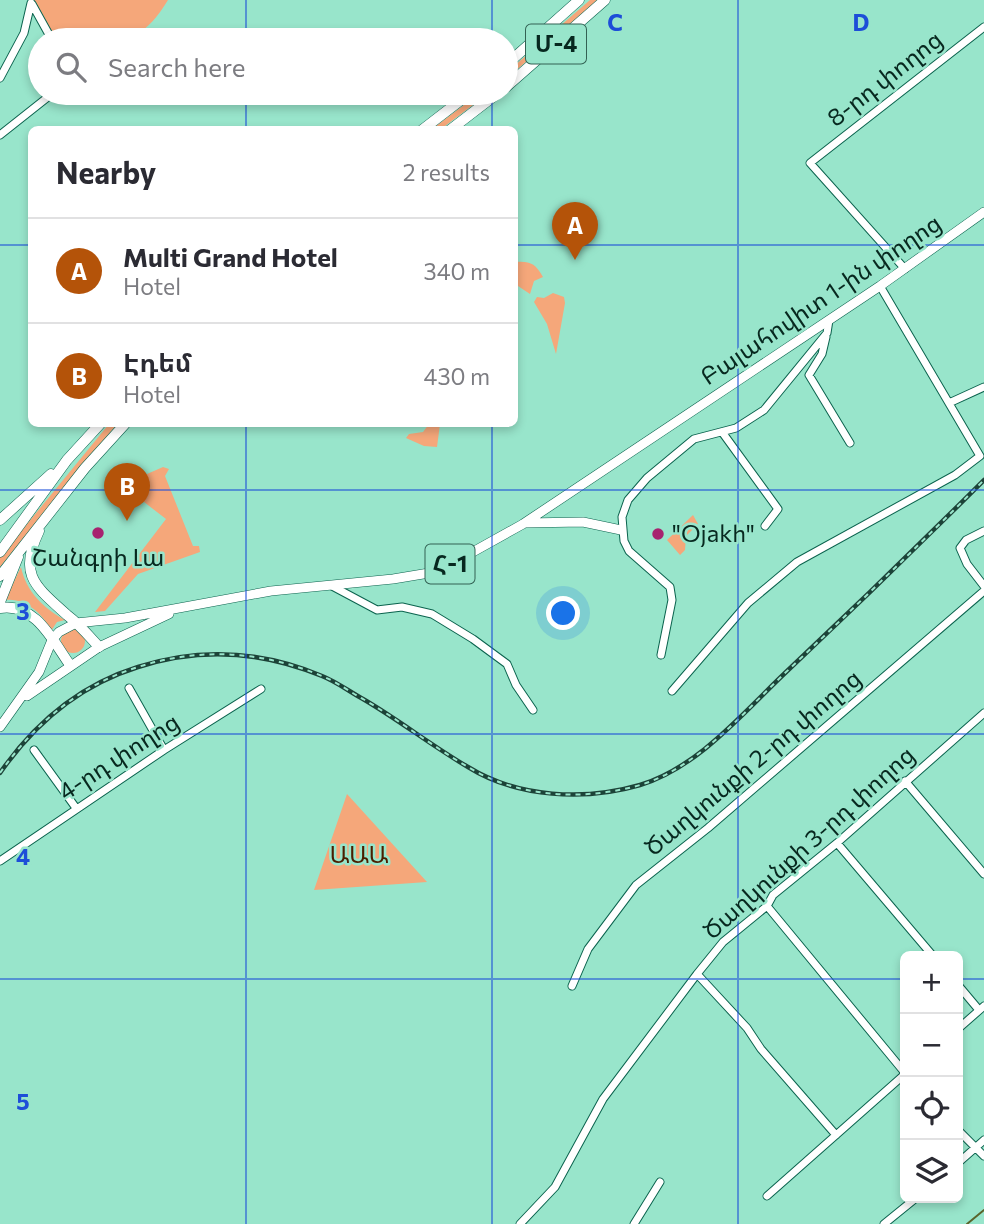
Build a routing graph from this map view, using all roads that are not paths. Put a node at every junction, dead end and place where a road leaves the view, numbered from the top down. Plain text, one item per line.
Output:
1 (579, 0) edge
2 (605, 0) edge
3 (31, 2) edge
4 (984, 27) edge
5 (45, 28) edge
6 (518, 54) edge
7 (518, 76) edge
8 (0, 78) edge
9 (38, 105) edge
10 (454, 105) edge
11 (482, 105) edge
12 (427, 126) edge
13 (455, 126) edge
14 (0, 135) edge
15 (984, 212) edge
16 (905, 269) junction
17 (880, 286) junction
18 (829, 320) junction
19 (827, 333) junction
20 (984, 387) edge
21 (949, 403) junction
22 (97, 427) edge
23 (122, 427) edge
24 (722, 432) junction
25 (850, 443) dead end
26 (67, 460) junction
27 (48, 516) junction
28 (0, 520) edge
29 (523, 524) junction
30 (765, 526) dead end
31 (621, 530) junction
32 (984, 531) edge
33 (24, 544) junction
34 (0, 552) edge
35 (0, 576) edge
36 (331, 585) junction
37 (984, 588) edge
38 (0, 605) edge
39 (183, 607) junction
40 (76, 623) junction
41 (52, 640) junction
42 (99, 647) junction
43 (661, 654) dead end
44 (69, 666) junction
45 (130, 688) dead end
46 (261, 690) dead end
47 (672, 691) dead end
48 (22, 699) junction
49 (533, 710) dead end
50 (982, 719) edge
51 (0, 727) edge
52 (34, 750) dead end
53 (164, 750) junction
54 (905, 781) junction
55 (76, 808) junction
56 (837, 844) junction
57 (0, 861) edge
58 (984, 874) edge
59 (767, 906) junction
60 (929, 951) edge
61 (697, 974) junction
62 (572, 986) dead end
63 (963, 990) edge
64 (982, 1008) edge
65 (963, 1025) edge
66 (900, 1068) edge
67 (902, 1077) edge
68 (963, 1134) edge
69 (836, 1135) junction
70 (984, 1140) edge
71 (977, 1147) junction
72 (984, 1156) edge
73 (963, 1159) edge
74 (660, 1182) dead end
75 (767, 1196) dead end
76 (910, 1203) edge
77 (520, 1224) edge
78 (634, 1224) edge
79 (884, 1224) edge

1 - 6 highway, Մ-4
2 - 7 highway, Մ-4
3 - 5 street
3 - 8 street
4 - 16 street, 8-րդ փողոց
9 - 14 street
10 - 12 highway
11 - 13 highway
15 - 16 main road, Բալահովիտ 1-ին փողոց / Հ-1
16 - 17 main road, Բալահովիտ 1-ին փողոց / Հ-1
17 - 18 main road, Բալահովիտ 1-ին փողոց / Հ-1
17 - 21 street
18 - 19 street
18 - 29 main road, Բալահովիտ 1-ին փողոց / Հ-1
19 - 24 street
19 - 25 street
20 - 21 street
21 - 47 street
22 - 26 highway
23 - 27 highway
24 - 30 street
24 - 31 street
26 - 28 highway
26 - 34 highway
27 - 33 highway
27 - 40 highway
29 - 31 main road
29 - 36 main road, Հ-1
31 - 43 street
32 - 37 street
33 - 35 highway
33 - 38 highway
36 - 39 main road, Հ-1
36 - 49 street
37 - 62 street, Ծաղկունքի 2-րդ փողոց
38 - 41 highway
39 - 40 main road, Հ-1
39 - 42 main road, Հ-1
40 - 41 main road, Հ-1
40 - 42 highway
41 - 44 highway
41 - 48 main road, Հ-1
42 - 44 main road, Հ-1
44 - 48 main road, Հ-1
45 - 53 street
46 - 53 street, 4-րդ փողոց
48 - 51 main road, Հ-1
50 - 54 street, Ծաղկունքի 3-րդ փողոց
52 - 55 street
53 - 55 street, 4-րդ փողոց
54 - 56 street, Ծաղկունքի 3-րդ փողոց
54 - 58 street
55 - 57 street, 4-րդ փողոց
56 - 59 street, Ծաղկունքի 3-րդ փողոց
56 - 60 street
59 - 61 street, Ծաղկունքի 3-րդ փողոց
59 - 66 street
61 - 69 street
61 - 77 street, Ծաղկունքի 3-րդ փողոց
63 - 64 street
64 - 65 street
67 - 69 street
68 - 71 street
69 - 75 street
70 - 71 street
71 - 72 street
71 - 73 street
74 - 78 street
76 - 79 street

